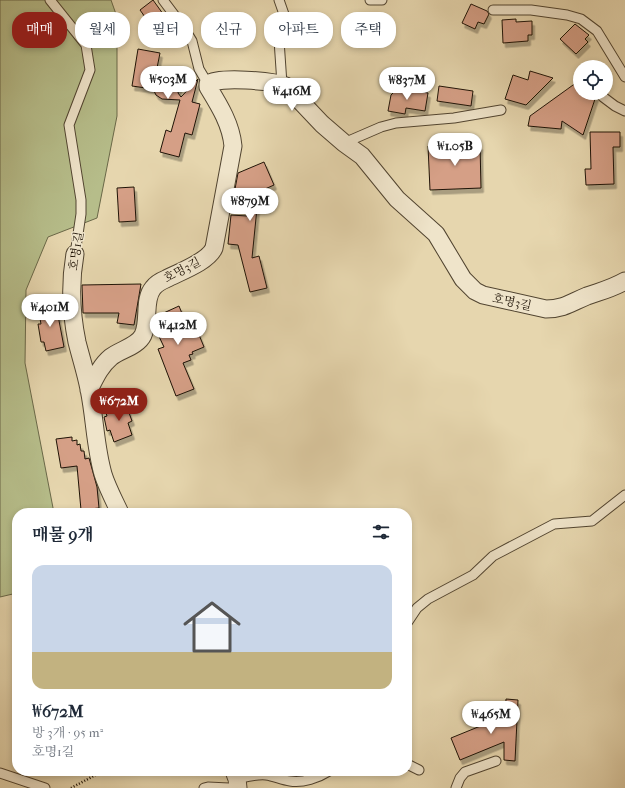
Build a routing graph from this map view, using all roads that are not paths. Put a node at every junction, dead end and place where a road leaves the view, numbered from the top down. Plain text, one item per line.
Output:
1 (50, 0) edge
2 (163, 0) edge
3 (279, 0) edge
4 (370, 0) edge
5 (382, 0) edge
6 (493, 10) dead end
7 (625, 77) edge
8 (208, 84) junction
9 (282, 84) junction
10 (607, 100) edge
11 (501, 110) dead end
12 (625, 111) edge
13 (344, 143) junction
14 (75, 254) joint
15 (625, 281) edge
16 (89, 390) junction
17 (625, 495) edge
18 (118, 508) edge
19 (412, 616) edge
20 (496, 761) dead end
21 (412, 766) edge
22 (419, 770) dead end
23 (0, 773) edge
24 (251, 776) edge
25 (269, 776) edge
26 (318, 776) edge
27 (235, 781) edge
28 (45, 788) edge
29 (204, 788) edge
30 (456, 788) edge

1 - 14 lane, 호명1길
2 - 8 lane, 호명3길
3 - 9 lane
4 - 5 lane
6 - 7 lane
8 - 9 street
8 - 16 street, 호명3길
9 - 13 street, 호명3길
10 - 12 lane
11 - 13 lane
13 - 15 street, 호명3길
14 - 16 street, 호명1길
16 - 18 street, 호명1길
17 - 19 lane
20 - 30 lane
21 - 22 lane
23 - 28 lane
24 - 27 lane
25 - 26 lane
27 - 29 lane

